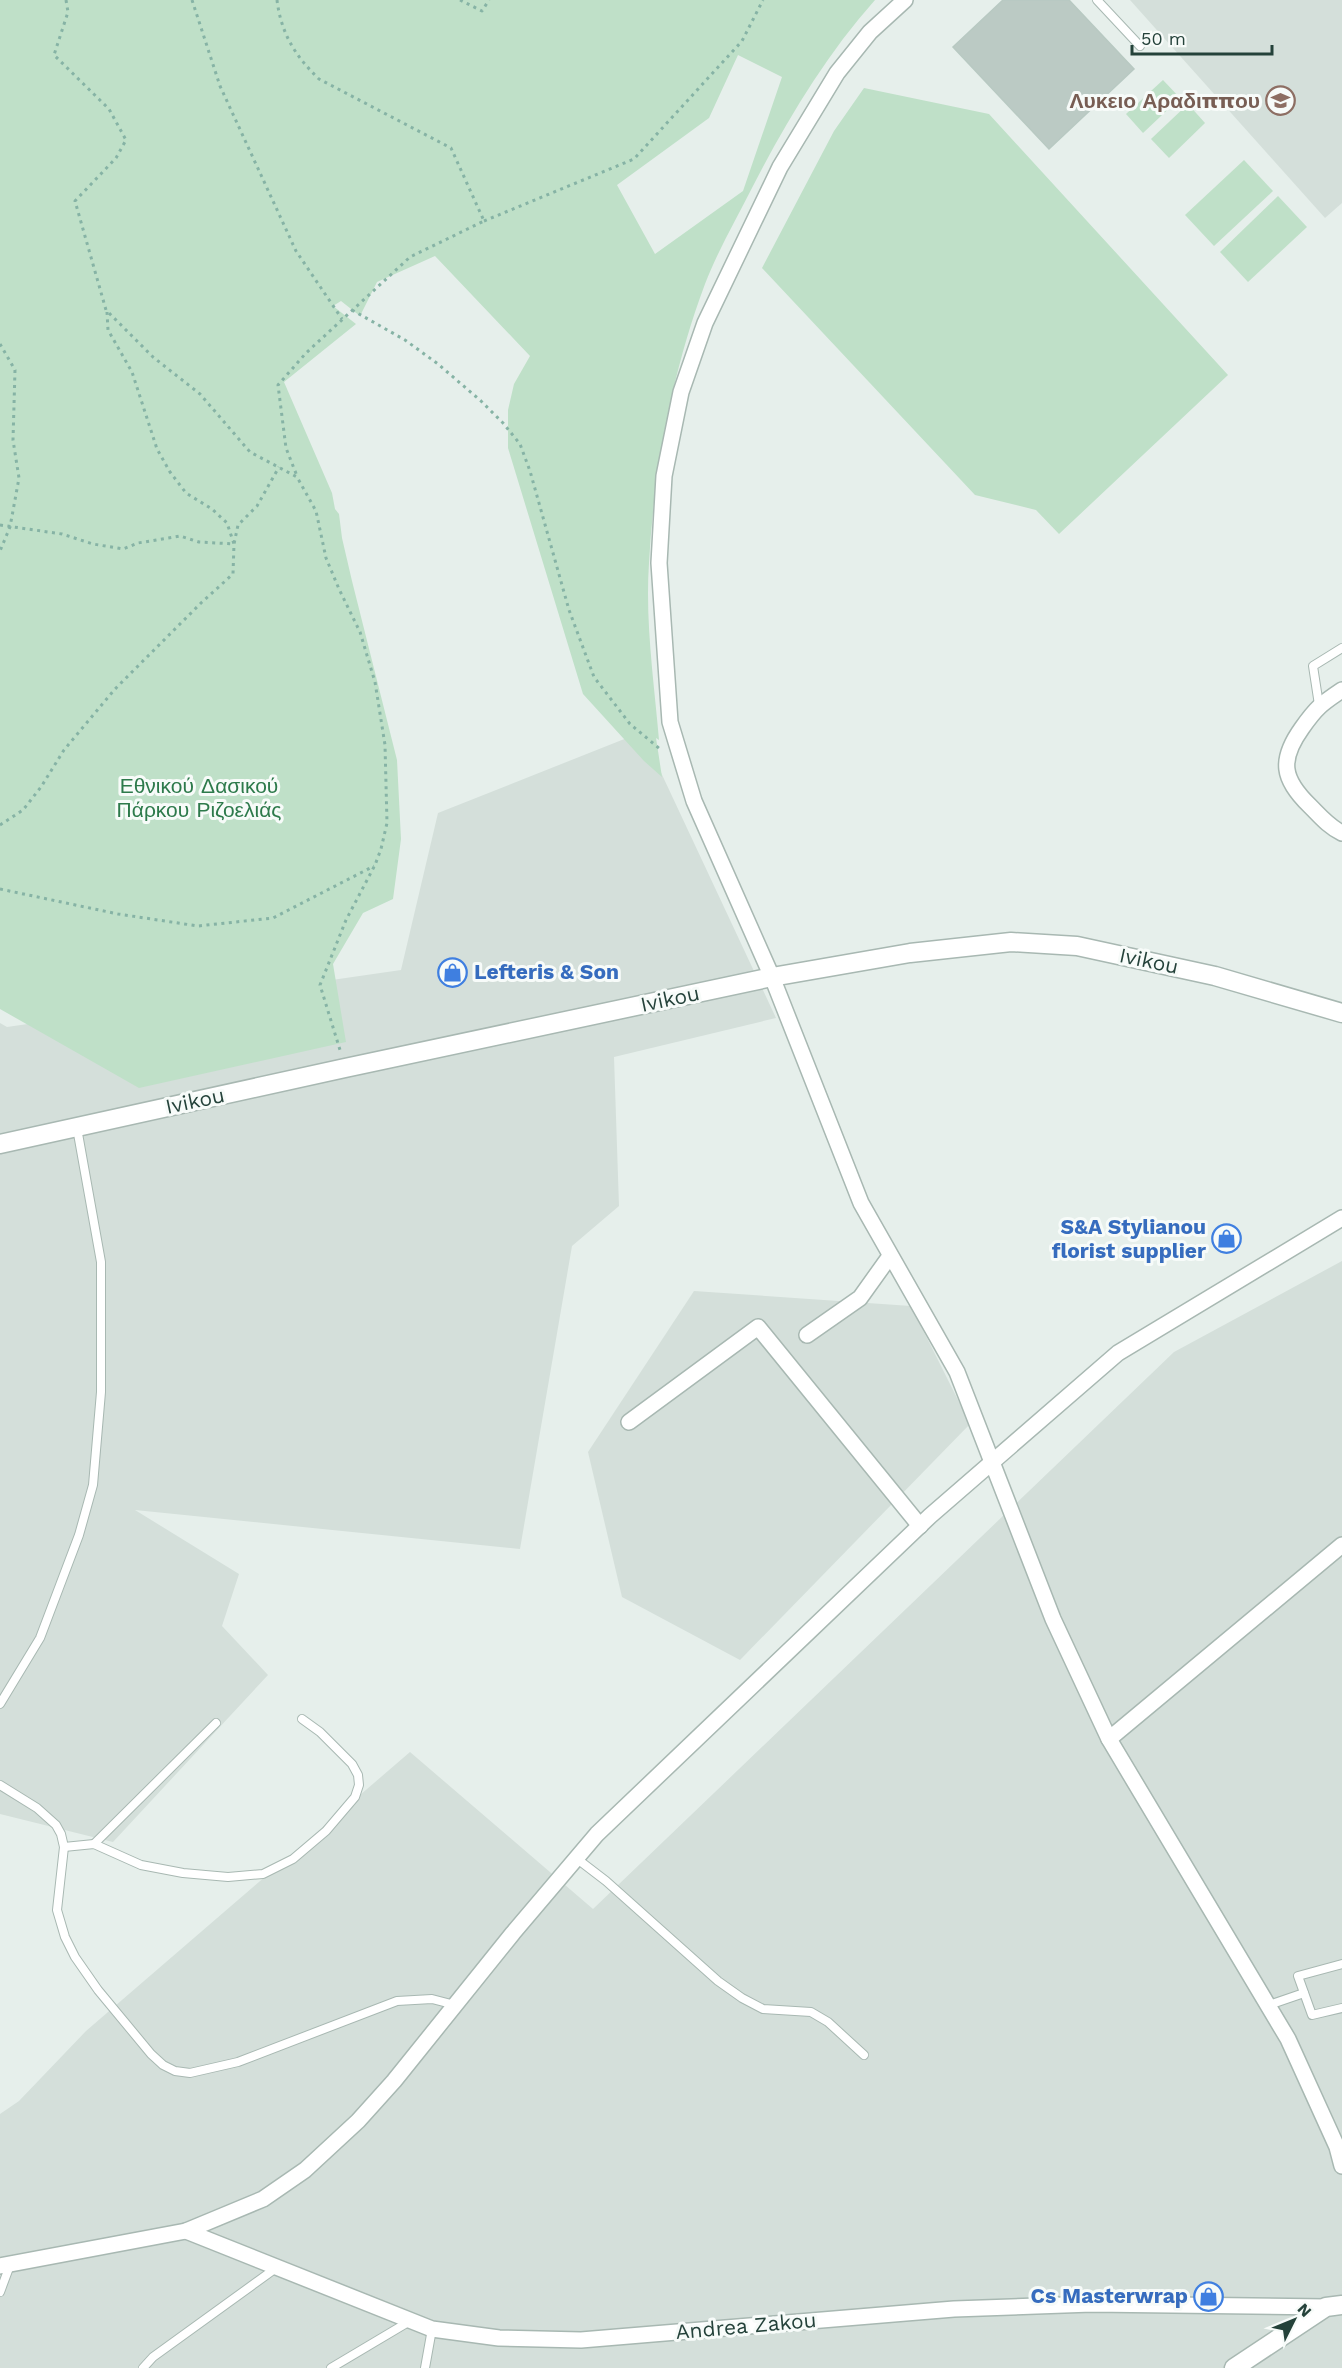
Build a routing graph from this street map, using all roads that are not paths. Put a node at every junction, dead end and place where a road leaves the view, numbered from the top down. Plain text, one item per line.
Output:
1 (905, 0) edge
2 (1097, 0) edge
3 (1140, 45) dead end
4 (1342, 648) edge
5 (1342, 690) edge
6 (1319, 705) junction
7 (1342, 833) edge
8 (772, 977) junction
9 (1342, 1013) edge
10 (77, 1127) junction
11 (0, 1144) edge
12 (1342, 1218) edge
13 (890, 1256) junction
14 (807, 1335) dead end
15 (629, 1422) dead end
16 (993, 1461) junction
17 (920, 1526) junction
18 (1342, 1545) edge
19 (0, 1704) edge
20 (302, 1719) dead end
21 (216, 1723) dead end
22 (1109, 1739) junction
23 (0, 1785) edge
24 (94, 1844) junction
25 (64, 1847) junction
26 (576, 1858) junction
27 (1342, 1964) edge
28 (1304, 1993) junction
29 (455, 2005) junction
30 (1269, 2005) junction
31 (1342, 2008) edge
32 (864, 2055) dead end
33 (1342, 2166) edge
34 (186, 2231) junction
35 (5, 2264) edge
36 (276, 2268) junction
37 (0, 2292) edge
38 (1334, 2306) edge
39 (411, 2321) junction
40 (432, 2329) junction
41 (143, 2368) edge
42 (331, 2368) edge
43 (425, 2368) edge
44 (1234, 2368) edge

1 - 8 street
2 - 3 lane
4 - 6 lane
5 - 6 street
6 - 7 street
8 - 9 street, Ivikou
8 - 10 street, Ivikou
8 - 13 street
10 - 11 street, Ivikou
10 - 19 lane
12 - 16 street
13 - 14 street
13 - 16 street
15 - 17 street
16 - 17 street
16 - 22 street
17 - 26 street
18 - 22 street
20 - 24 lane
21 - 24 lane
22 - 30 street
23 - 25 lane
24 - 25 lane
25 - 29 lane
26 - 29 street
26 - 32 lane
27 - 28 lane
28 - 30 lane
28 - 31 lane
29 - 34 street
30 - 33 street
34 - 35 street
34 - 36 street, Andrea Zakou
35 - 37 lane
36 - 39 street, Andrea Zakou
36 - 41 lane
38 - 40 street, Andrea Zakou
38 - 44 street
39 - 40 street, Andrea Zakou
39 - 42 lane
40 - 43 lane

